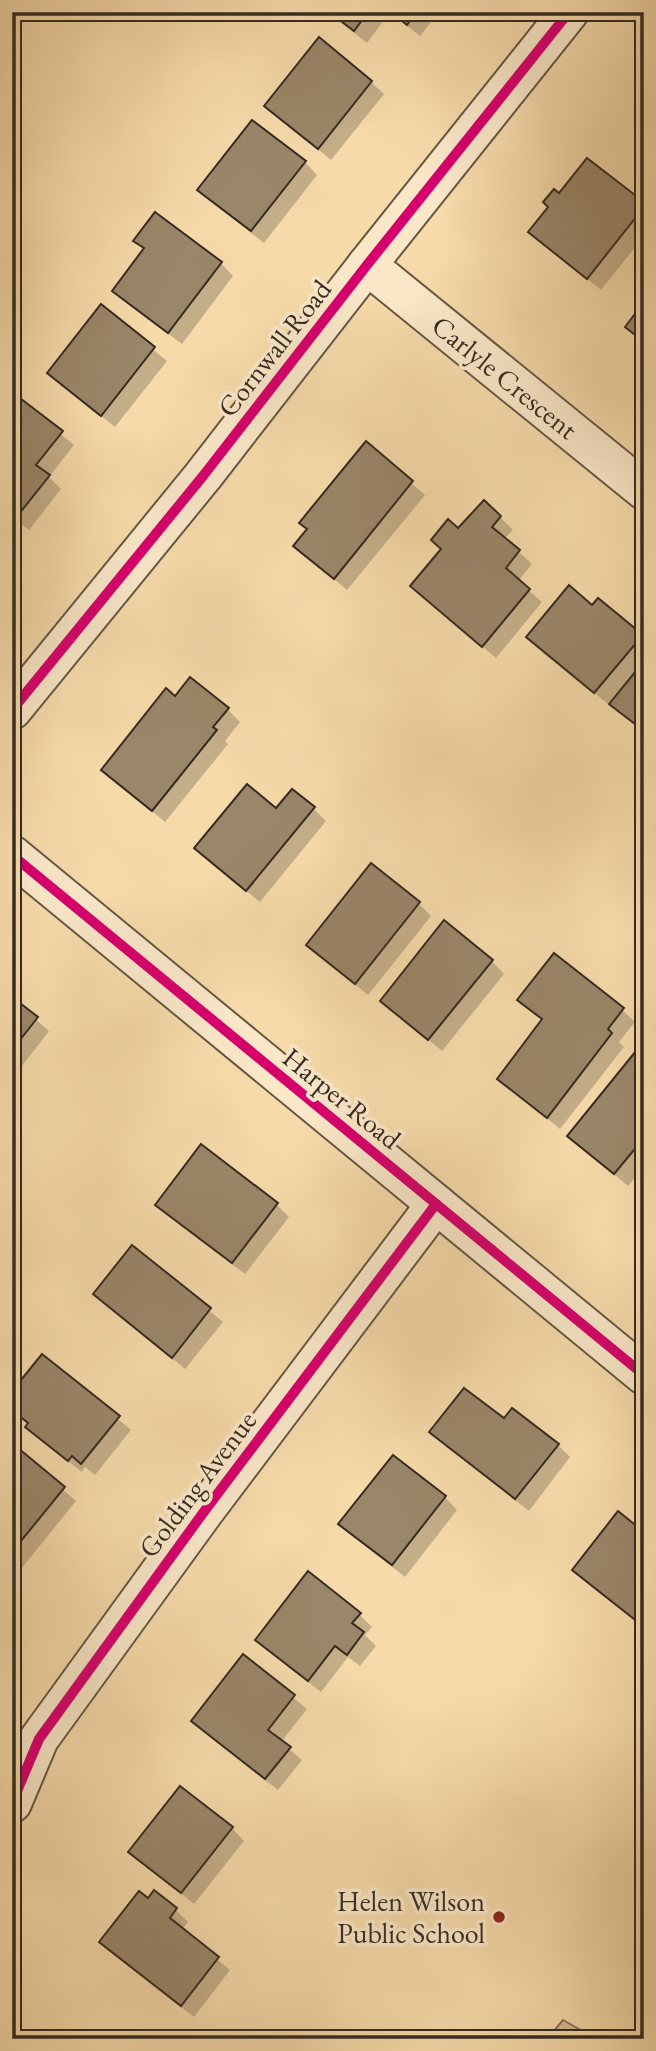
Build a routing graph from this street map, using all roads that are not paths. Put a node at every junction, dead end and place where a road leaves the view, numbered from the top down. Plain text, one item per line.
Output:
1 (569, 12) edge
2 (367, 265) junction
3 (644, 490) edge
4 (12, 710) edge
5 (12, 855) edge
6 (436, 1204) junction
7 (644, 1375) edge
8 (12, 1803) edge

1 - 2 street, Cornwall Road
2 - 3 street, Carlyle Crescent
2 - 4 street, Cornwall Road
5 - 6 street, Harper Road
6 - 7 street, Harper Road
6 - 8 street, Golding Avenue

